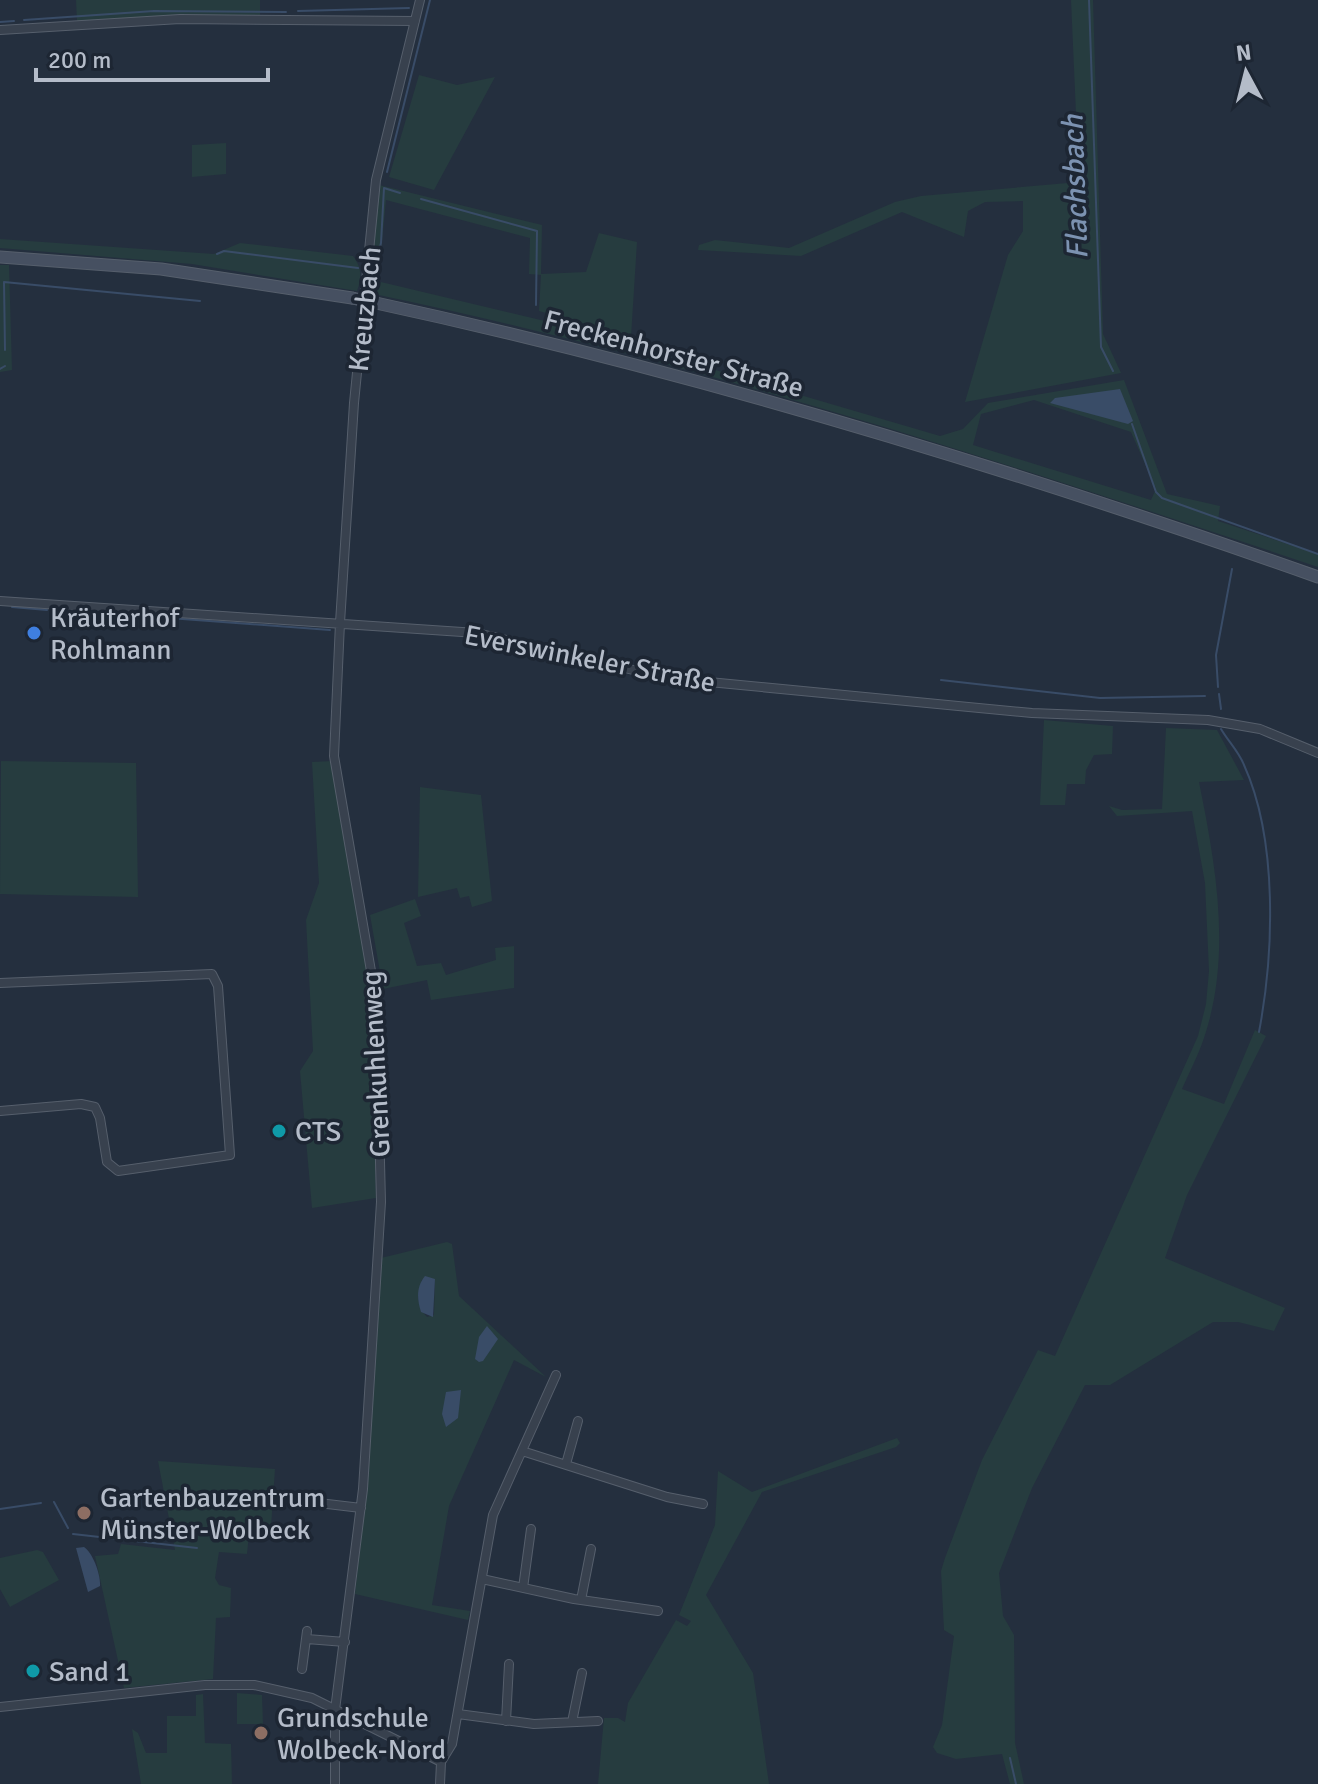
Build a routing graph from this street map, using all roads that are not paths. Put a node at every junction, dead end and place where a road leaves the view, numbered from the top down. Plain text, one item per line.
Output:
1 (420, 0) edge
2 (415, 21) junction
3 (0, 30) edge
4 (0, 257) edge
5 (1318, 577) edge
6 (0, 601) edge
7 (340, 623) junction
8 (1318, 753) edge
9 (0, 983) edge
10 (0, 1111) edge
11 (556, 1375) dead end
12 (578, 1421) dead end
13 (522, 1451) junction
14 (566, 1464) junction
15 (319, 1503) dead end
16 (703, 1504) dead end
17 (361, 1508) junction
18 (531, 1529) dead end
19 (591, 1549) dead end
20 (482, 1579) junction
21 (523, 1588) junction
22 (581, 1600) junction
23 (658, 1611) dead end
24 (345, 1642) junction
25 (509, 1664) dead end
26 (302, 1669) dead end
27 (582, 1673) dead end
28 (0, 1707) edge
29 (335, 1710) junction
30 (458, 1714) junction
31 (506, 1721) junction
32 (598, 1721) dead end
33 (572, 1722) junction
34 (441, 1762) junction
35 (335, 1784) edge
36 (440, 1784) edge

1 - 2 street, Kreuzbach
2 - 3 street
2 - 7 street, Kreuzbach
4 - 5 main road, Freckenhorster Straße, bridge
6 - 7 street, Everswinkeler Straße
7 - 8 street, Everswinkeler Straße
7 - 17 street, Grenkuhlenweg
9 - 10 street
11 - 13 street
12 - 14 street
13 - 14 street
13 - 20 street
14 - 16 street
15 - 17 street
17 - 24 street, Grenkuhlenweg
18 - 21 street
19 - 22 street
20 - 21 street
20 - 30 street
21 - 22 street
22 - 23 street
24 - 26 street
24 - 29 street, Grenkuhlenweg
25 - 31 street
27 - 33 street
28 - 29 street
29 - 34 street
29 - 35 street, Grenkuhlenweg
30 - 31 street
30 - 34 street
31 - 33 street
32 - 33 street
34 - 36 street

